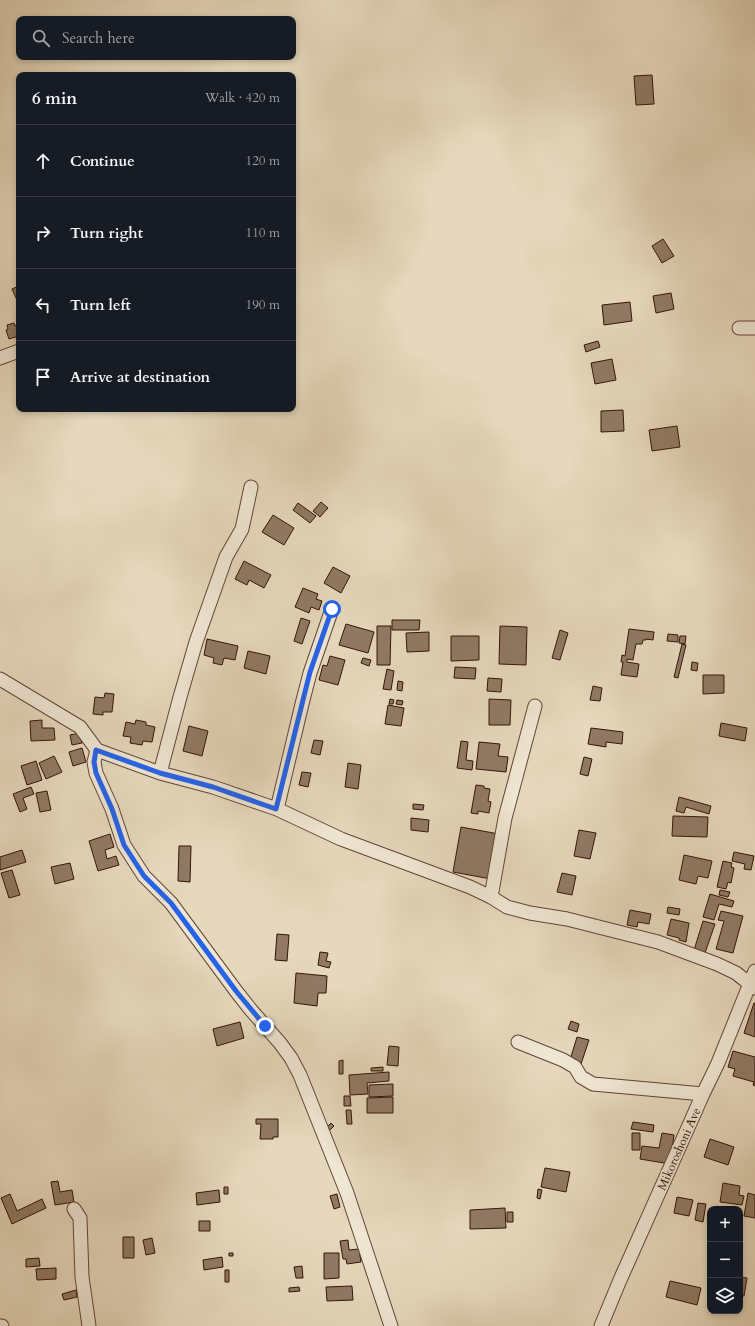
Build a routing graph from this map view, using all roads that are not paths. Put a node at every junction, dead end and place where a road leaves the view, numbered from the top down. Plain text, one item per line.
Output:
1 (739, 328) dead end
2 (755, 328) edge
3 (16, 352) edge
4 (0, 358) edge
5 (251, 488) dead end
6 (332, 609) dead end
7 (0, 679) edge
8 (535, 706) dead end
9 (96, 750) junction
10 (160, 773) junction
11 (276, 809) junction
12 (491, 897) junction
13 (753, 980) edge
14 (518, 1042) dead end
15 (703, 1094) junction
16 (74, 1209) dead end
17 (89, 1326) edge
18 (391, 1326) edge
19 (602, 1326) edge

1 - 2 street
3 - 4 street
5 - 10 street
6 - 11 street
7 - 9 street
8 - 12 street
9 - 10 street
9 - 18 street
10 - 11 street
11 - 12 street
12 - 13 street
13 - 15 street, Mikoroshoni Ave
14 - 15 street
15 - 19 street, Mikoroshoni Ave
16 - 17 street

